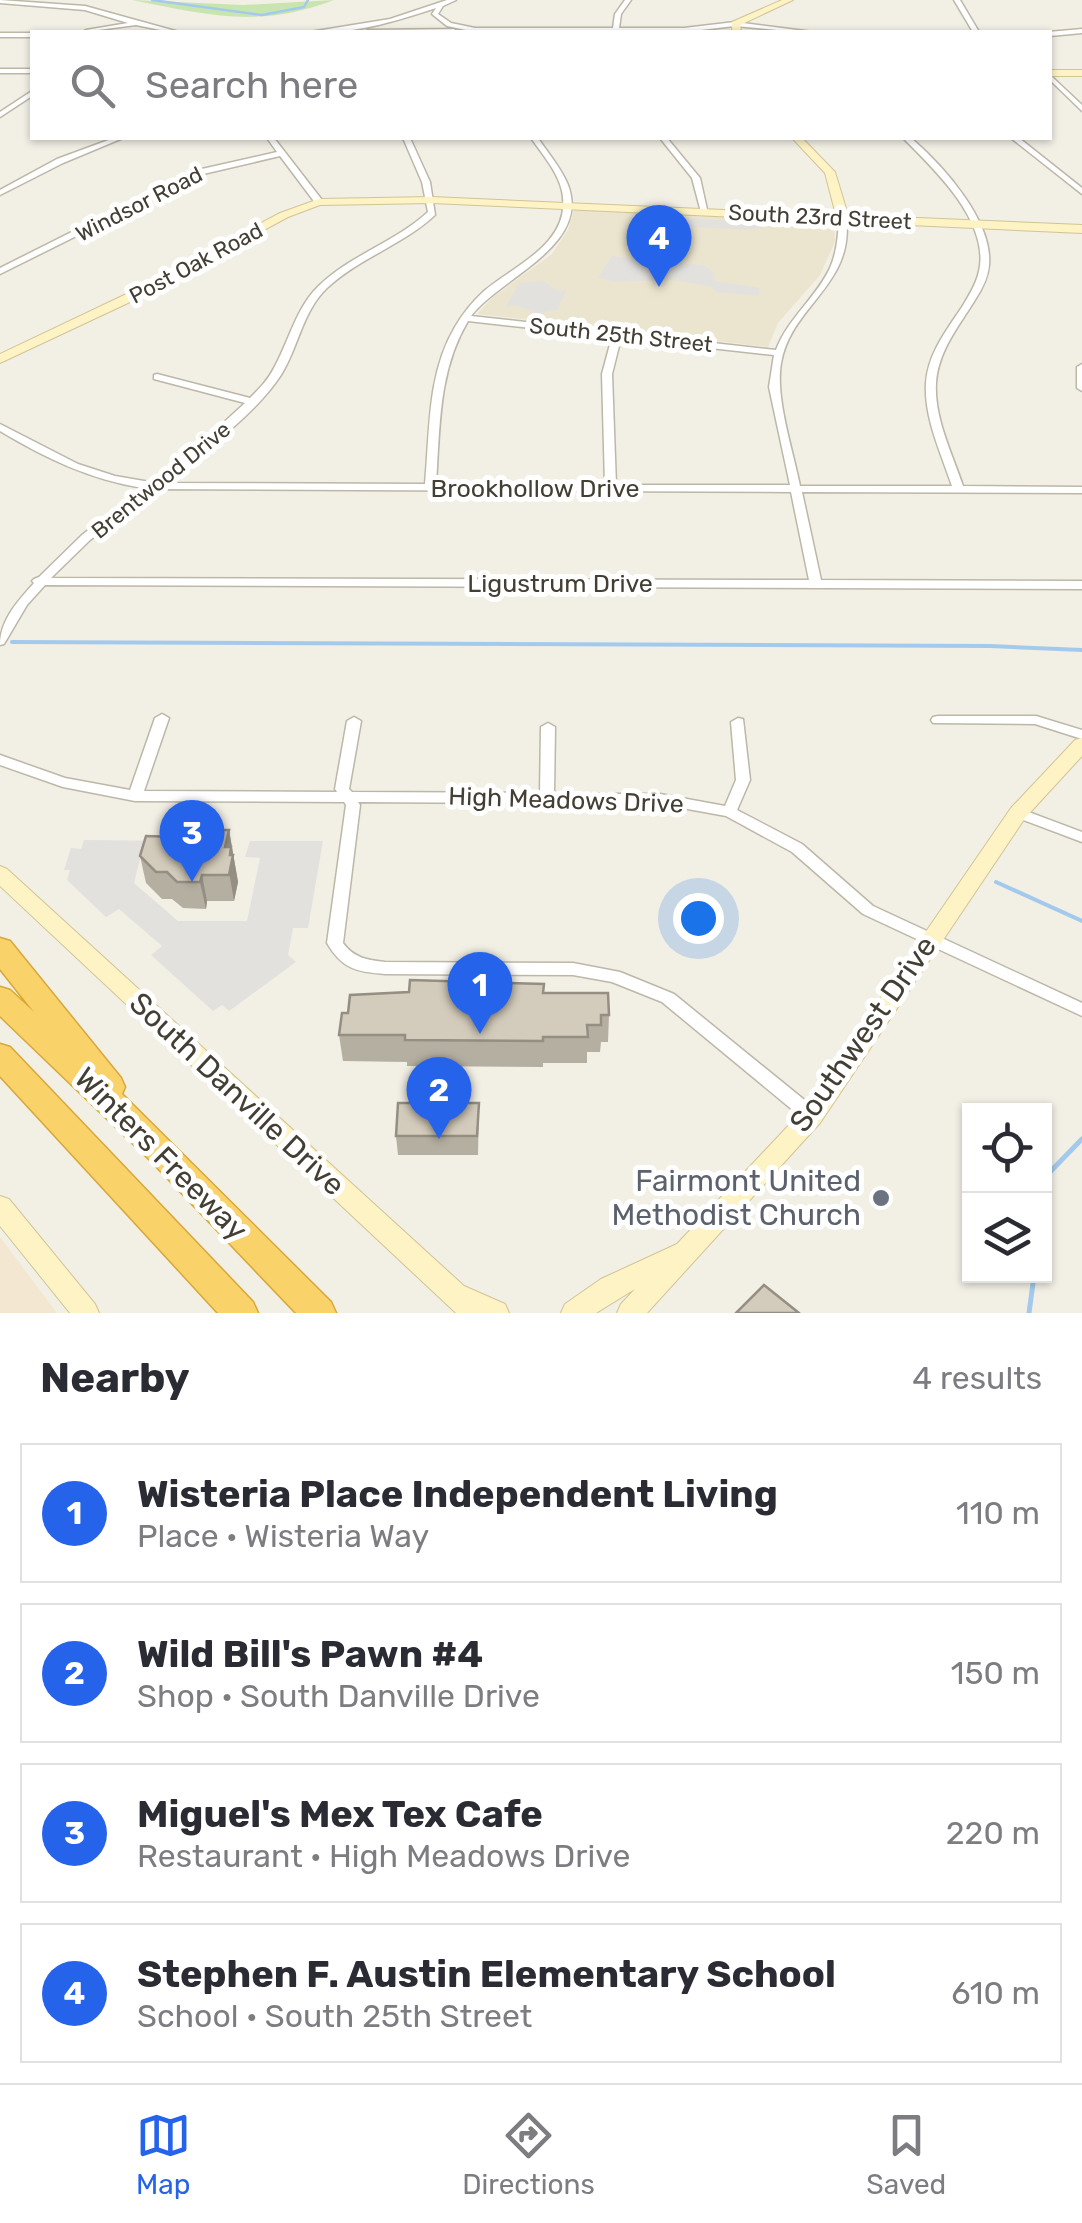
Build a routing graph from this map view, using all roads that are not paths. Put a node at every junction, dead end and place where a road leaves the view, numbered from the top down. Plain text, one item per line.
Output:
1 (454, 0) edge
2 (628, 0) edge
3 (789, 0) edge
4 (957, 0) edge
5 (0, 1) edge
6 (440, 6) junction
7 (136, 23) junction
8 (736, 28) edge
9 (97, 30) edge
10 (167, 30) edge
11 (327, 30) edge
12 (475, 30) joint
13 (616, 30) junction
14 (773, 30) edge
15 (975, 30) edge
16 (1082, 32) edge
17 (0, 34) edge
18 (1052, 34) edge
19 (30, 35) edge
20 (0, 70) edge
21 (30, 71) edge
22 (1082, 73) edge
23 (1052, 75) edge
24 (1052, 77) edge
25 (30, 93) edge
26 (1082, 109) edge
27 (0, 115) edge
28 (114, 140) edge
29 (273, 140) edge
30 (407, 140) edge
31 (536, 140) edge
32 (665, 140) edge
33 (799, 140) edge
34 (909, 140) edge
35 (1017, 140) edge
36 (282, 152) junction
37 (1082, 192) edge
38 (0, 193) edge
39 (432, 200) junction
40 (319, 202) junction
41 (565, 206) junction
42 (705, 212) junction
43 (843, 219) junction
44 (975, 225) junction
45 (1082, 230) edge
46 (0, 271) edge
47 (464, 318) junction
48 (616, 335) junction
49 (778, 353) junction
50 (0, 359) edge
51 (1082, 367) edge
52 (157, 378) dead end
53 (1082, 388) edge
54 (253, 402) junction
55 (0, 427) edge
56 (155, 486) junction
57 (430, 488) junction
58 (612, 488) junction
59 (958, 488) junction
60 (795, 490) junction
61 (1082, 490) edge
62 (38, 580) junction
63 (816, 584) junction
64 (1082, 585) edge
65 (0, 641) edge
66 (162, 718) dead end
67 (938, 720) dead end
68 (354, 721) dead end
69 (738, 722) dead end
70 (548, 727) dead end
71 (1082, 735) edge
72 (1082, 744) edge
73 (0, 760) edge
74 (135, 796) junction
75 (348, 797) junction
76 (547, 797) junction
77 (729, 812) junction
78 (1018, 813) junction
79 (1082, 837) edge
80 (0, 874) edge
81 (928, 941) junction
82 (0, 949) edge
83 (0, 998) edge
84 (1082, 1010) edge
85 (0, 1056) edge
86 (812, 1116) junction
87 (163, 1152) junction
88 (0, 1207) edge
89 (687, 1252) junction
90 (642, 1306) edge
91 (475, 1309) edge
92 (86, 1313) edge
93 (241, 1313) edge
94 (319, 1313) edge
95 (574, 1313) edge

1 - 6 street
2 - 13 street
3 - 8 street
4 - 15 street
5 - 7 street
6 - 11 street
6 - 12 street
7 - 9 street
7 - 10 street
8 - 13 street
8 - 14 street
12 - 13 street
16 - 18 street
17 - 19 street
20 - 21 street
22 - 23 street
24 - 26 street
25 - 27 street
28 - 38 street
29 - 36 street
30 - 39 street
31 - 41 street
32 - 42 street
33 - 43 street
34 - 44 street
35 - 37 street
36 - 40 street
36 - 46 street, Windsor Road
39 - 40 street, South 23rd Street
39 - 41 street, South 23rd Street
39 - 54 street, Brentwood Drive
40 - 50 street, Post Oak Road
41 - 42 street, South 23rd Street
41 - 47 street
42 - 43 street, South 23rd Street
43 - 44 street, South 23rd Street
43 - 49 street
44 - 45 street, South 23rd Street
44 - 59 street
47 - 48 street, South 25th Street
47 - 57 street
48 - 49 street, South 25th Street
48 - 58 street
49 - 60 street
51 - 53 street
52 - 54 street
54 - 56 street, Brentwood Drive
55 - 56 street, Brookhollow Drive
56 - 57 street, Brookhollow Drive
56 - 62 street, Brentwood Drive
57 - 58 street, Brookhollow Drive
58 - 60 street, Brookhollow Drive
59 - 60 street, Brookhollow Drive
59 - 61 street, Brookhollow Drive
60 - 63 street
62 - 63 street, Ligustrum Drive
62 - 65 street, Brentwood Drive
63 - 64 street, Ligustrum Drive
66 - 74 street
67 - 71 street
68 - 75 street
69 - 77 street
70 - 76 street
72 - 78 street, Southwest Drive
73 - 74 street, High Meadows Drive
74 - 75 street, High Meadows Drive
75 - 76 street, High Meadows Drive
75 - 86 street
76 - 77 street, High Meadows Drive
77 - 81 street, High Meadows Drive
78 - 79 street
78 - 81 street, Southwest Drive
80 - 91 street, South Danville Drive
81 - 84 street, High Meadows Drive
81 - 86 street, Southwest Drive
82 - 87 highway
83 - 87 highway, Winters Freeway
85 - 93 highway, Winters Freeway
86 - 89 street, Southwest Drive
87 - 94 highway, Winters Freeway
88 - 92 street
89 - 90 street, Southwest Drive
89 - 95 street

